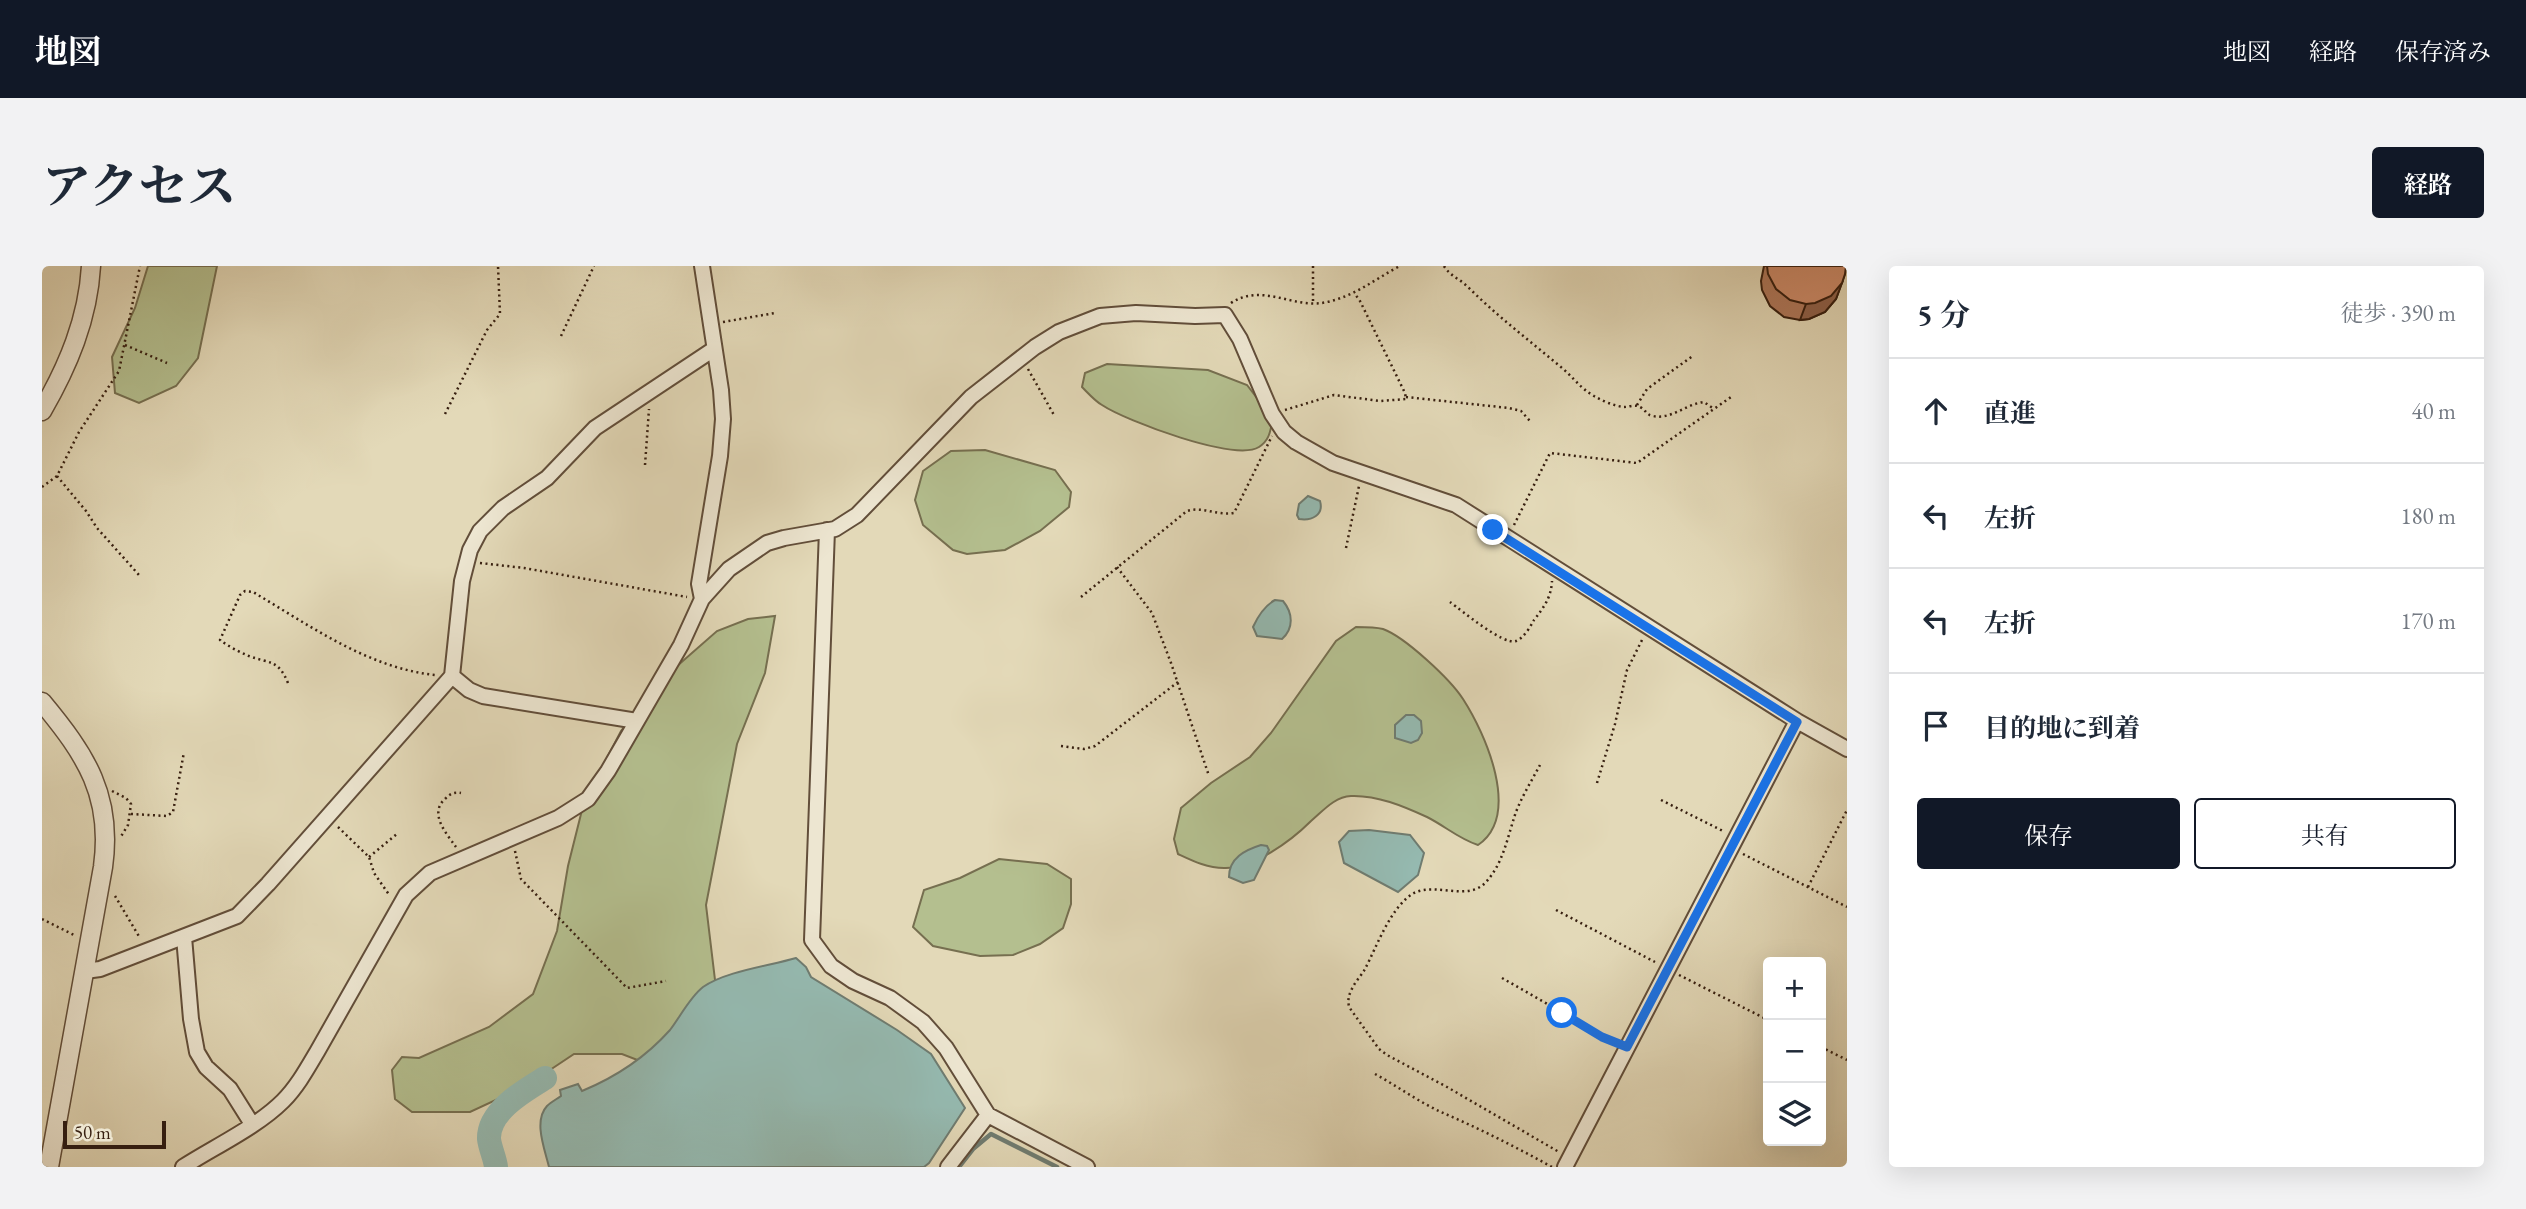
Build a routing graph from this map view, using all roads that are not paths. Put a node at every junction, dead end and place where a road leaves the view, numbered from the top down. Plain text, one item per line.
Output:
1 (91, 266) edge
2 (702, 266) edge
3 (714, 349) junction
4 (42, 411) edge
5 (827, 530) junction
6 (702, 599) junction
7 (452, 676) junction
8 (42, 702) edge
9 (637, 721) junction
10 (1797, 722) junction
11 (1847, 749) edge
12 (184, 937) junction
13 (85, 971) junction
14 (988, 1115) junction
15 (252, 1124) junction
16 (1567, 1163) edge
17 (49, 1167) edge
18 (183, 1167) edge
19 (948, 1167) edge
20 (1087, 1167) edge

1 - 4 street
2 - 3 street
3 - 6 street
3 - 7 street
5 - 6 street
5 - 10 street
5 - 14 street
6 - 9 street
7 - 9 street
7 - 12 street
8 - 13 street
9 - 15 street
10 - 11 street
10 - 16 street
12 - 13 street
12 - 15 street
13 - 17 street
14 - 19 street
14 - 20 street
15 - 18 street

